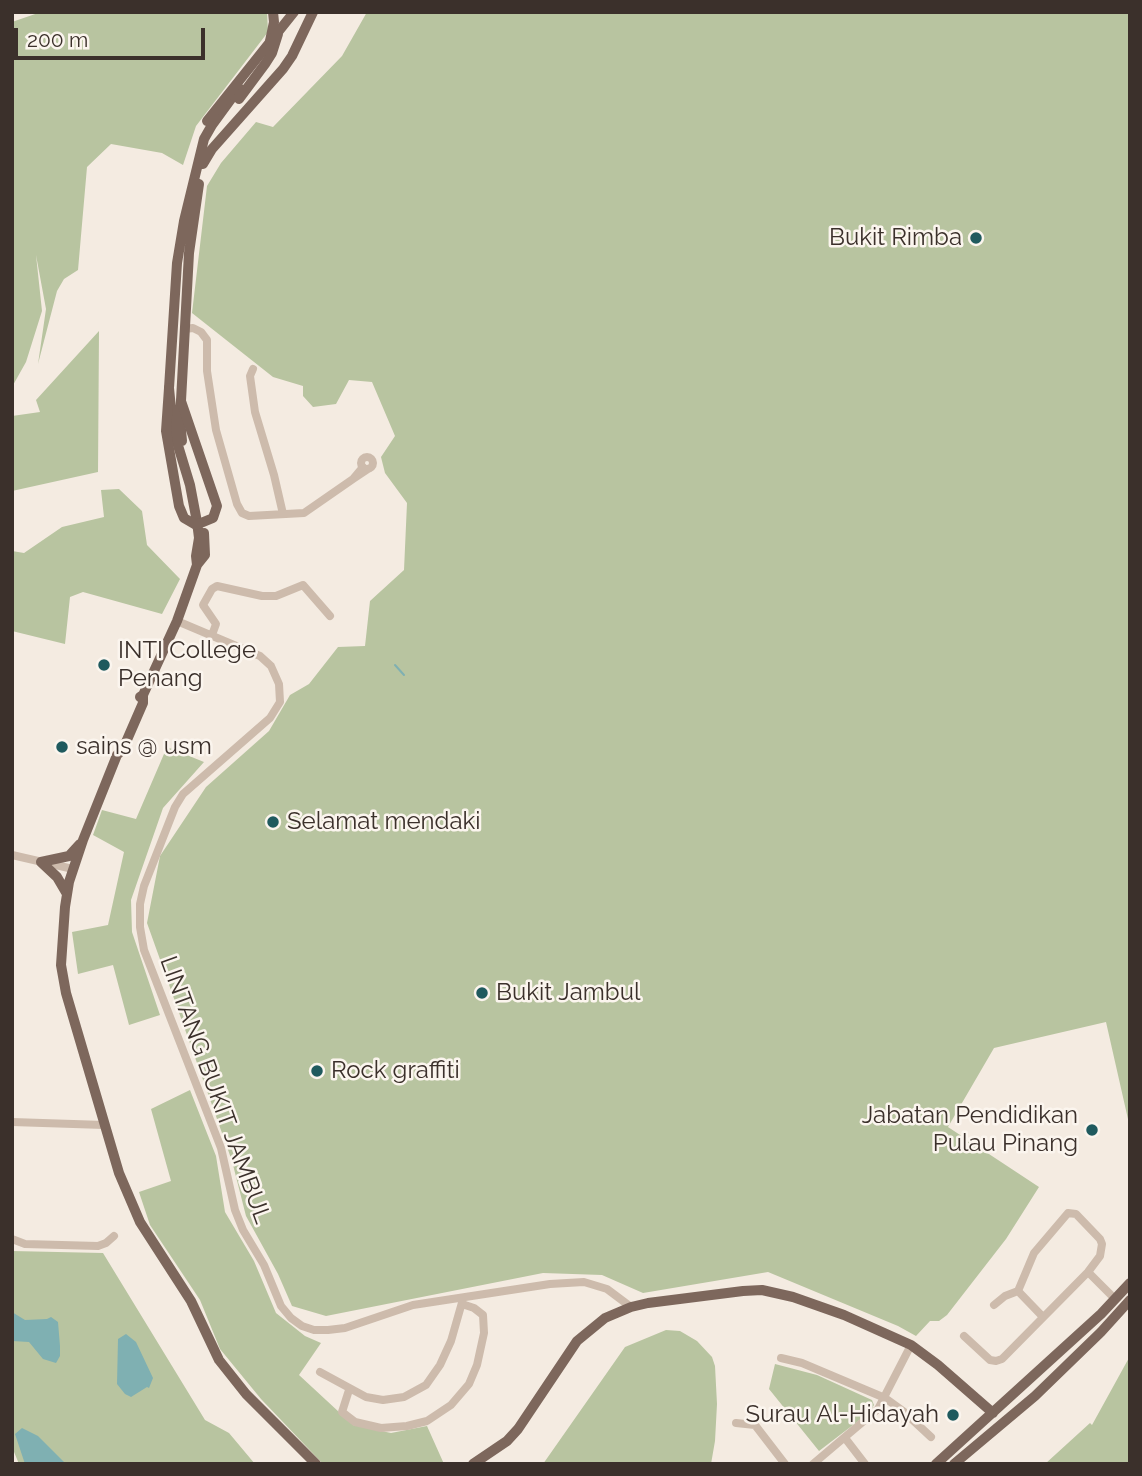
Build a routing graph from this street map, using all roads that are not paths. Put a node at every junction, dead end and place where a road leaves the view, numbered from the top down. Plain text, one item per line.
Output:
1 (273, 12) edge
2 (279, 12) edge
3 (294, 12) edge
4 (313, 12) edge
5 (203, 164) junction
6 (184, 221) junction
7 (185, 329) junction
8 (253, 369) dead end
9 (170, 388) junction
10 (181, 401) junction
11 (366, 468) dead end
12 (283, 514) junction
13 (197, 565) junction
14 (330, 616) dead end
15 (177, 621) junction
16 (212, 635) junction
17 (83, 840) junction
18 (12, 855) edge
19 (41, 862) junction
20 (74, 869) junction
21 (67, 894) junction
22 (12, 1122) edge
23 (104, 1125) junction
24 (114, 1236) dead end
25 (12, 1239) edge
26 (1088, 1272) junction
27 (1130, 1283) edge
28 (1018, 1291) junction
29 (1116, 1298) junction
30 (1130, 1300) edge
31 (463, 1301) junction
32 (994, 1305) dead end
33 (631, 1307) junction
34 (1043, 1317) junction
35 (964, 1336) dead end
36 (911, 1345) junction
37 (781, 1358) dead end
38 (320, 1372) dead end
39 (349, 1390) junction
40 (1035, 1396) junction
41 (885, 1398) junction
42 (993, 1413) junction
43 (736, 1423) dead end
44 (931, 1437) dead end
45 (845, 1438) junction
46 (985, 1439) junction
47 (316, 1464) edge
48 (473, 1464) edge
49 (785, 1464) edge
50 (813, 1464) edge
51 (866, 1464) edge
52 (936, 1464) edge
53 (954, 1464) edge

1 - 6 main road
2 - 5 main road
3 - 6 main road, bridge
4 - 5 main road
5 - 7 main road
6 - 9 main road
7 - 10 main road
7 - 12 street
8 - 12 street
9 - 10 main road, bridge
9 - 13 main road
10 - 13 main road
11 - 12 street
13 - 15 main road
14 - 16 street
15 - 16 street, LINTANG BUKIT JAMBUL
15 - 17 main road
16 - 31 street, LINTANG BUKIT JAMBUL
17 - 19 main road
17 - 20 main road
18 - 19 street
19 - 20 street
19 - 21 main road
20 - 21 main road
21 - 23 main road
22 - 23 street
23 - 47 main road
24 - 25 street
26 - 28 street
26 - 29 street
26 - 34 street
27 - 29 main road
28 - 32 street
28 - 34 street
29 - 42 main road
30 - 40 main road
31 - 33 street, LINTANG BUKIT JAMBUL
31 - 39 street
31 - 39 street
33 - 36 main road
33 - 48 main road
34 - 35 street
36 - 41 street
36 - 42 main road
37 - 41 street
38 - 39 street
40 - 42 main road
40 - 46 main road
41 - 44 street
41 - 45 street
42 - 46 main road
42 - 52 main road
43 - 49 street
45 - 50 street
45 - 51 street
46 - 53 main road

